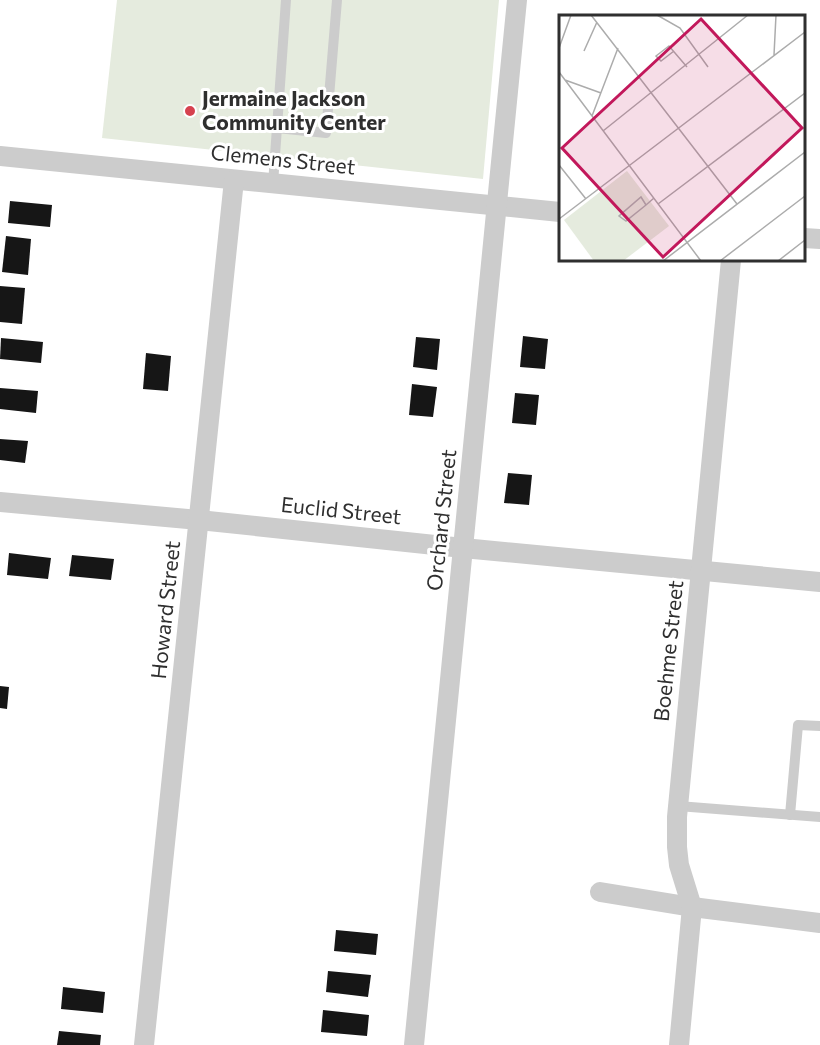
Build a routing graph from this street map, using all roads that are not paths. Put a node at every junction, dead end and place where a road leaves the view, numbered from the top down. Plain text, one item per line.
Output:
1 (286, 0) edge
2 (337, 0) edge
3 (517, 0) edge
4 (277, 128) junction
5 (0, 156) edge
6 (234, 180) junction
7 (273, 184) junction
8 (496, 205) junction
9 (559, 212) edge
10 (805, 238) edge
11 (820, 239) edge
12 (731, 261) edge
13 (0, 502) edge
14 (199, 520) junction
15 (463, 548) junction
16 (701, 570) junction
17 (820, 582) edge
18 (820, 726) edge
19 (678, 806) junction
20 (790, 815) junction
21 (820, 817) edge
22 (600, 892) dead end
23 (693, 907) junction
24 (820, 923) edge
25 (144, 1045) edge
26 (414, 1045) edge
27 (679, 1045) edge

1 - 4 lane
2 - 4 lane
3 - 8 street, Orchard Street
4 - 7 lane
5 - 6 street, Clemens Street
6 - 7 street, Clemens Street
6 - 14 street, Howard Street
7 - 8 street, Clemens Street
8 - 9 street, Clemens Street
8 - 15 street, Orchard Street
10 - 11 street
12 - 16 street, Boehme Street
13 - 14 street, Euclid Street
14 - 15 street, Euclid Street
14 - 25 street, Howard Street
15 - 16 street, Euclid Street
15 - 26 street, Orchard Street
16 - 17 street, Euclid Street
16 - 19 street, Boehme Street
18 - 20 lane
19 - 20 lane
19 - 23 street, Boehme Street
20 - 21 lane
22 - 23 street
23 - 24 street
23 - 27 street, Boehme Street

